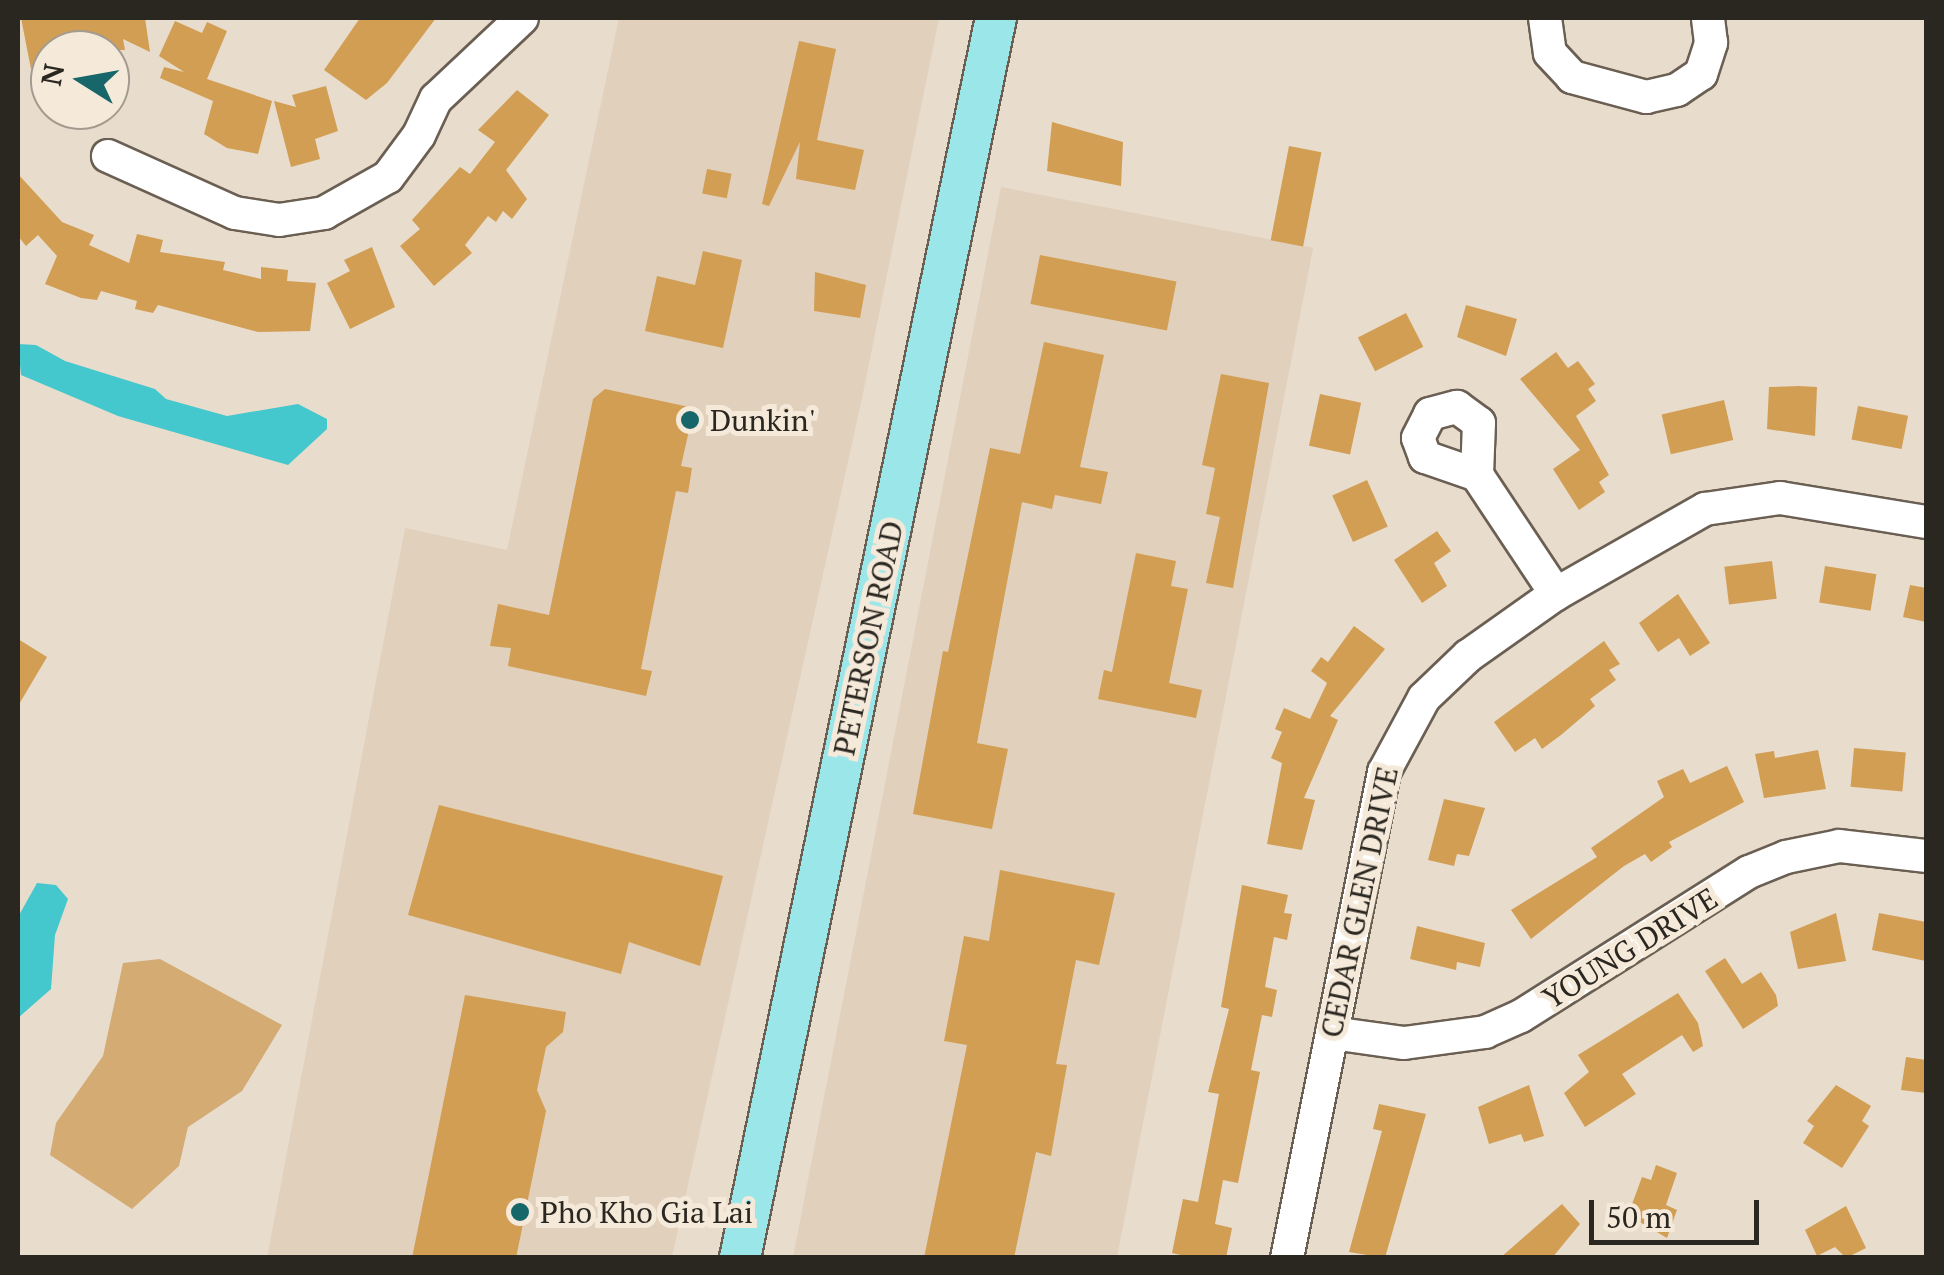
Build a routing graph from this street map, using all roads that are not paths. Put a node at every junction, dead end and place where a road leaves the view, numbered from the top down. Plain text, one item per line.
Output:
1 (522, 18) edge
2 (996, 18) edge
3 (1545, 18) edge
4 (1708, 18) edge
5 (108, 156) dead end
6 (1477, 475) dead end
7 (1926, 522) edge
8 (1556, 594) junction
9 (1926, 856) edge
10 (1332, 1033) junction
11 (740, 1258) edge
12 (1286, 1258) edge

1 - 5 street
2 - 11 main road, PETERSON ROAD
3 - 4 street
6 - 8 street
7 - 8 street, CEDAR GLEN DRIVE
8 - 10 street, CEDAR GLEN DRIVE
9 - 10 street, YOUNG DRIVE
10 - 12 street, CEDAR GLEN DRIVE

